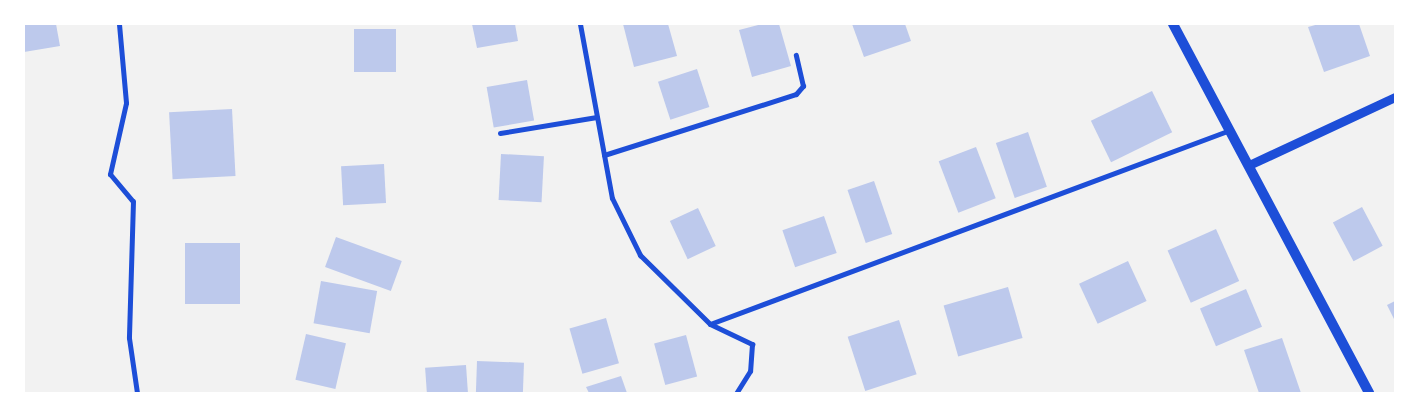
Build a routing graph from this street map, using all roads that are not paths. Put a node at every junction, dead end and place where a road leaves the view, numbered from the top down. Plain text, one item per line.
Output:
1 (119, 24) edge
2 (580, 24) edge
3 (1173, 24) edge
4 (796, 55) dead end
5 (1395, 97) edge
6 (597, 118) junction
7 (1230, 130) junction
8 (500, 133) dead end
9 (604, 155) junction
10 (1249, 165) junction
11 (710, 324) junction
12 (137, 393) edge
13 (736, 393) edge
14 (1369, 393) edge

1 - 12 street
2 - 6 street
3 - 7 main road
4 - 9 street
5 - 10 street
6 - 8 street
6 - 9 street
7 - 10 main road
7 - 11 street
9 - 11 street
10 - 14 main road
11 - 13 street

